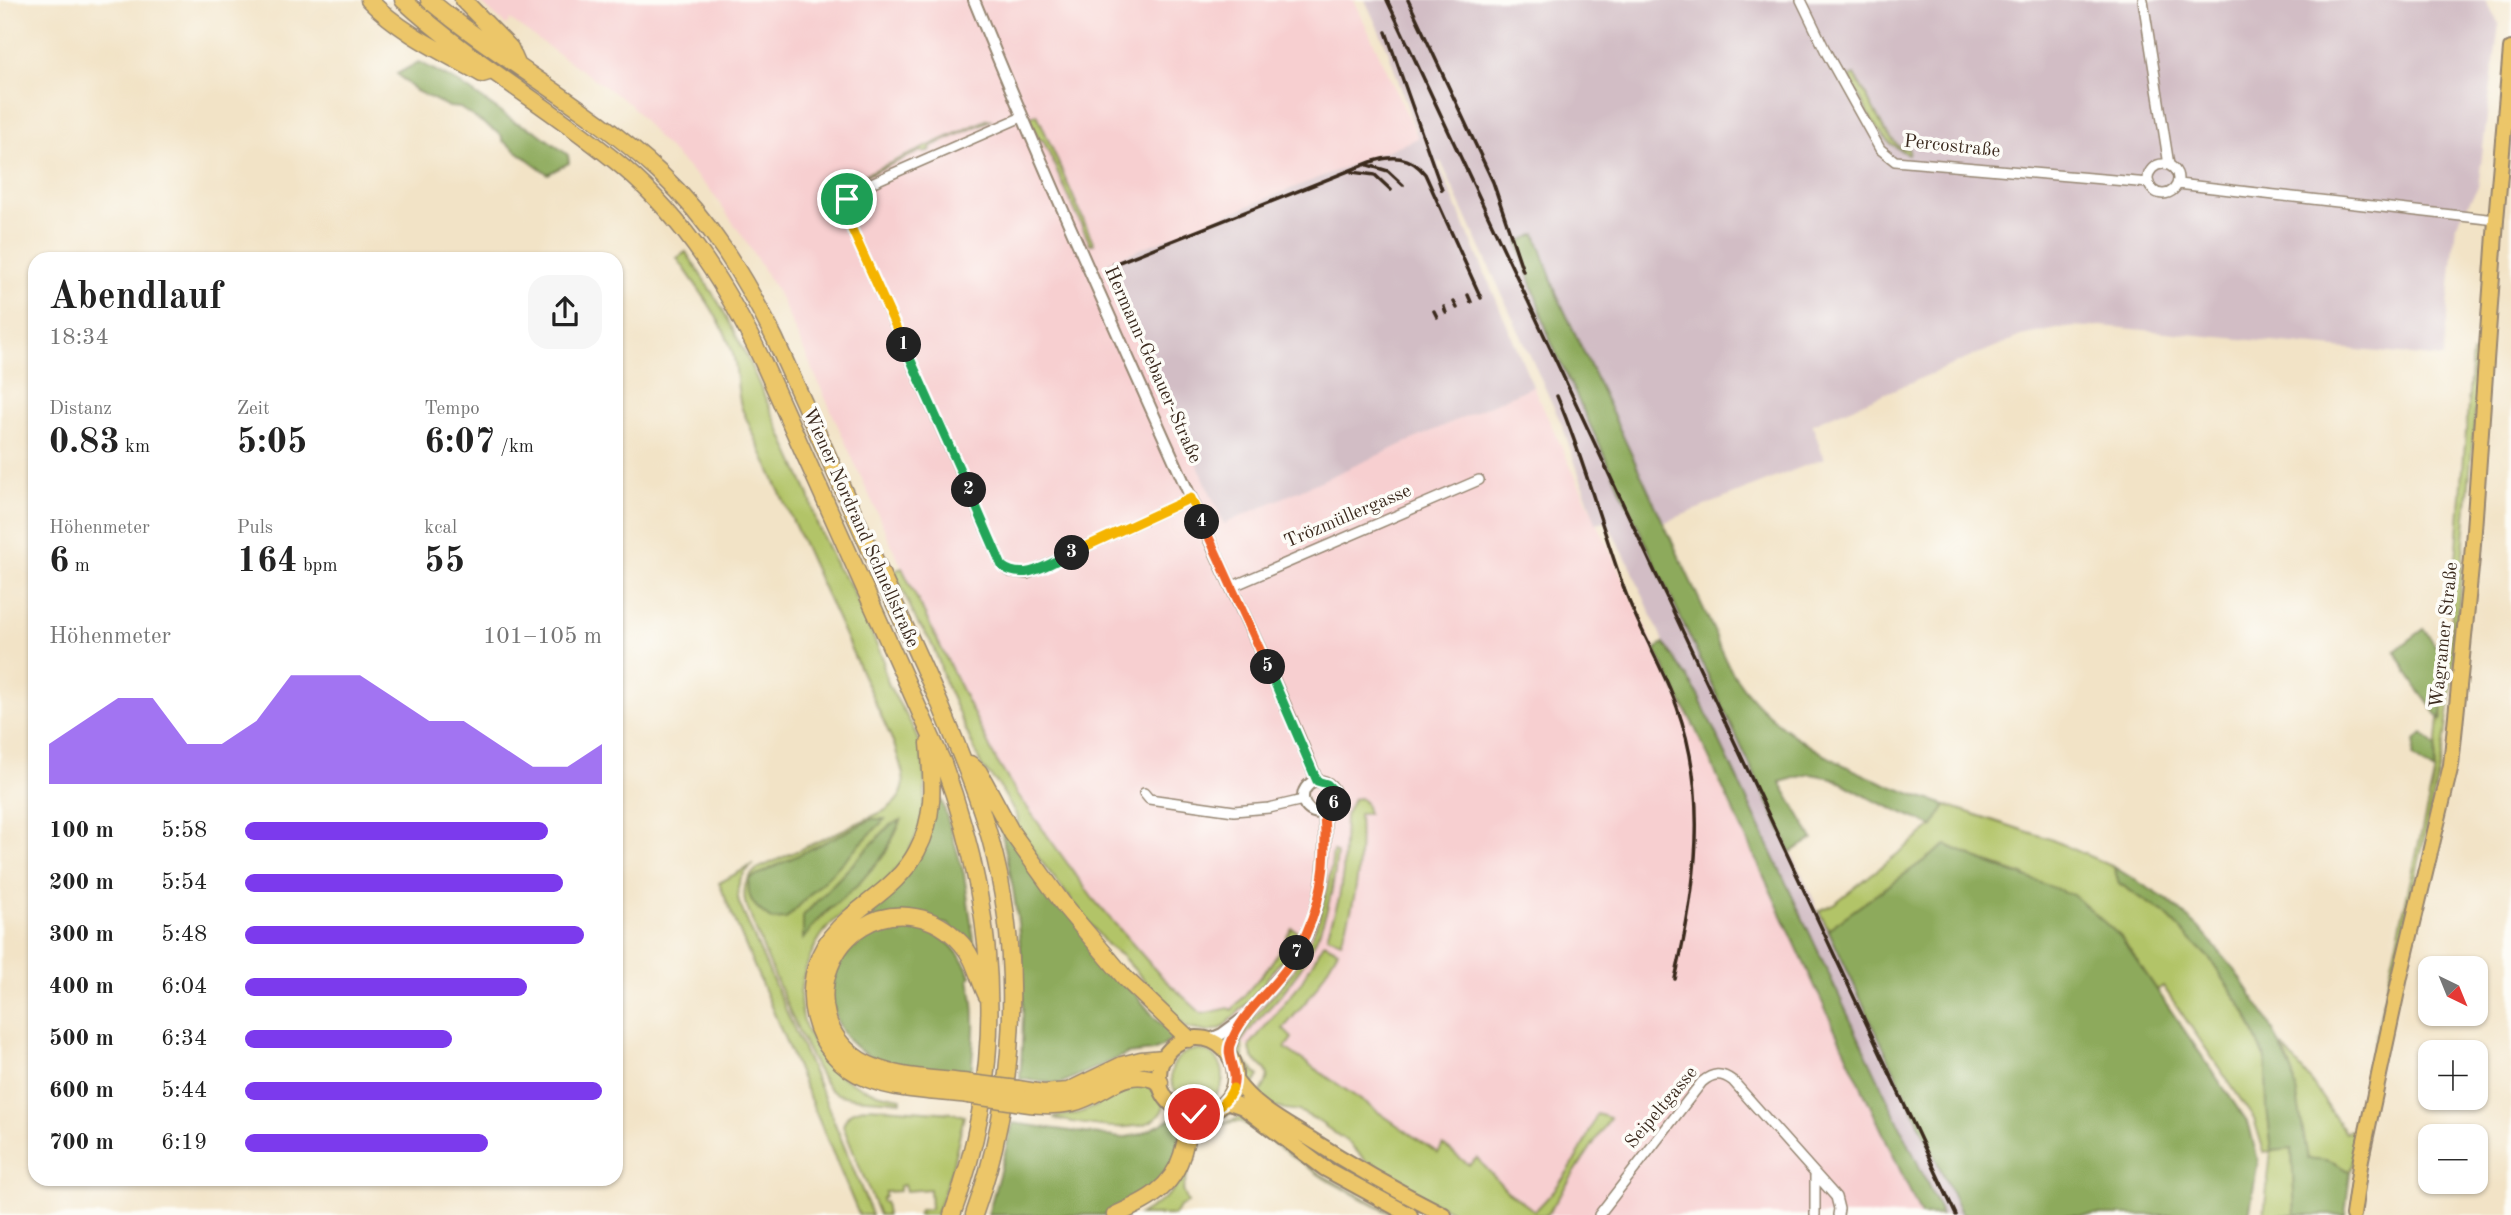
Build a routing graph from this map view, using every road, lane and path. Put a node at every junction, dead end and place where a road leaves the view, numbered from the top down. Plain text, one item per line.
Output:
1 (369, 0) edge
2 (403, 0) edge
3 (429, 0) edge
4 (463, 0) edge
5 (974, 0) edge
6 (1801, 0) edge
7 (2143, 0) edge
8 (2511, 49) edge
9 (518, 66) junction
10 (494, 71) junction
11 (1022, 117) junction
12 (2169, 165) junction
13 (2149, 183) junction
14 (2178, 184) junction
15 (2496, 220) junction
16 (1479, 480) dead end
17 (1191, 498) junction
18 (1231, 587) junction
19 (928, 730) junction
20 (962, 758) junction
21 (1317, 781) junction
22 (1144, 793) dead end
23 (1303, 800) junction
24 (1324, 813) junction
25 (990, 1001) junction
26 (1248, 1014) junction
27 (1189, 1039) junction
28 (1208, 1040) junction
29 (1229, 1055) junction
30 (1164, 1058) junction
31 (1235, 1080) junction
32 (1160, 1082) junction
33 (969, 1089) junction
34 (1017, 1096) junction
35 (1226, 1101) junction
36 (1194, 1114) junction
37 (1815, 1176) junction
38 (952, 1215) edge
39 (974, 1215) edge
40 (1115, 1215) edge
41 (1410, 1215) edge
42 (1444, 1215) edge
43 (1599, 1215) edge
44 (1815, 1215) edge
45 (1838, 1215) edge
46 (2353, 1215) edge

1 - 10 highway
2 - 10 highway, Wiener Nordrand Schnellstraße
3 - 9 highway, Wiener Nordrand Schnellstraße
4 - 9 highway
5 - 11 street, Hermann-Gebauer-Straße
6 - 13 street, Percostraße
7 - 12 street
8 - 15 main road, Wagramer Straße
9 - 20 highway, Wiener Nordrand Schnellstraße
10 - 19 highway, Wiener Nordrand Schnellstraße
11 - 17 street, Hermann-Gebauer-Straße
11 - 17 street
12 - 13 street
12 - 14 street
13 - 14 street
14 - 15 street
15 - 46 main road, Wagramer Straße
16 - 18 street, Trözmüllergasse
17 - 18 street, Hermann-Gebauer-Straße
18 - 21 street, Hermann-Gebauer-Straße
19 - 25 highway, Wiener Nordrand Schnellstraße
19 - 33 highway
20 - 27 highway
20 - 39 highway, Wiener Nordrand Schnellstraße
21 - 23 street
21 - 24 street, Hermann-Gebauer-Straße
22 - 23 street
23 - 24 street
24 - 26 street, Hermann-Gebauer-Straße
25 - 33 highway
25 - 38 highway, Wiener Nordrand Schnellstraße
26 - 28 street, Hermann-Gebauer-Straße
26 - 29 street, Hermann-Gebauer-Straße
27 - 28 main road
27 - 30 main road
28 - 29 main road
29 - 31 main road
30 - 32 main road
30 - 34 highway
31 - 35 main road
31 - 42 main road
32 - 34 highway
32 - 36 main road
33 - 34 highway, bridge
35 - 36 main road
35 - 41 main road
36 - 40 highway
37 - 43 street, Seipeltgasse
37 - 44 street
37 - 45 street, Seipeltgasse

